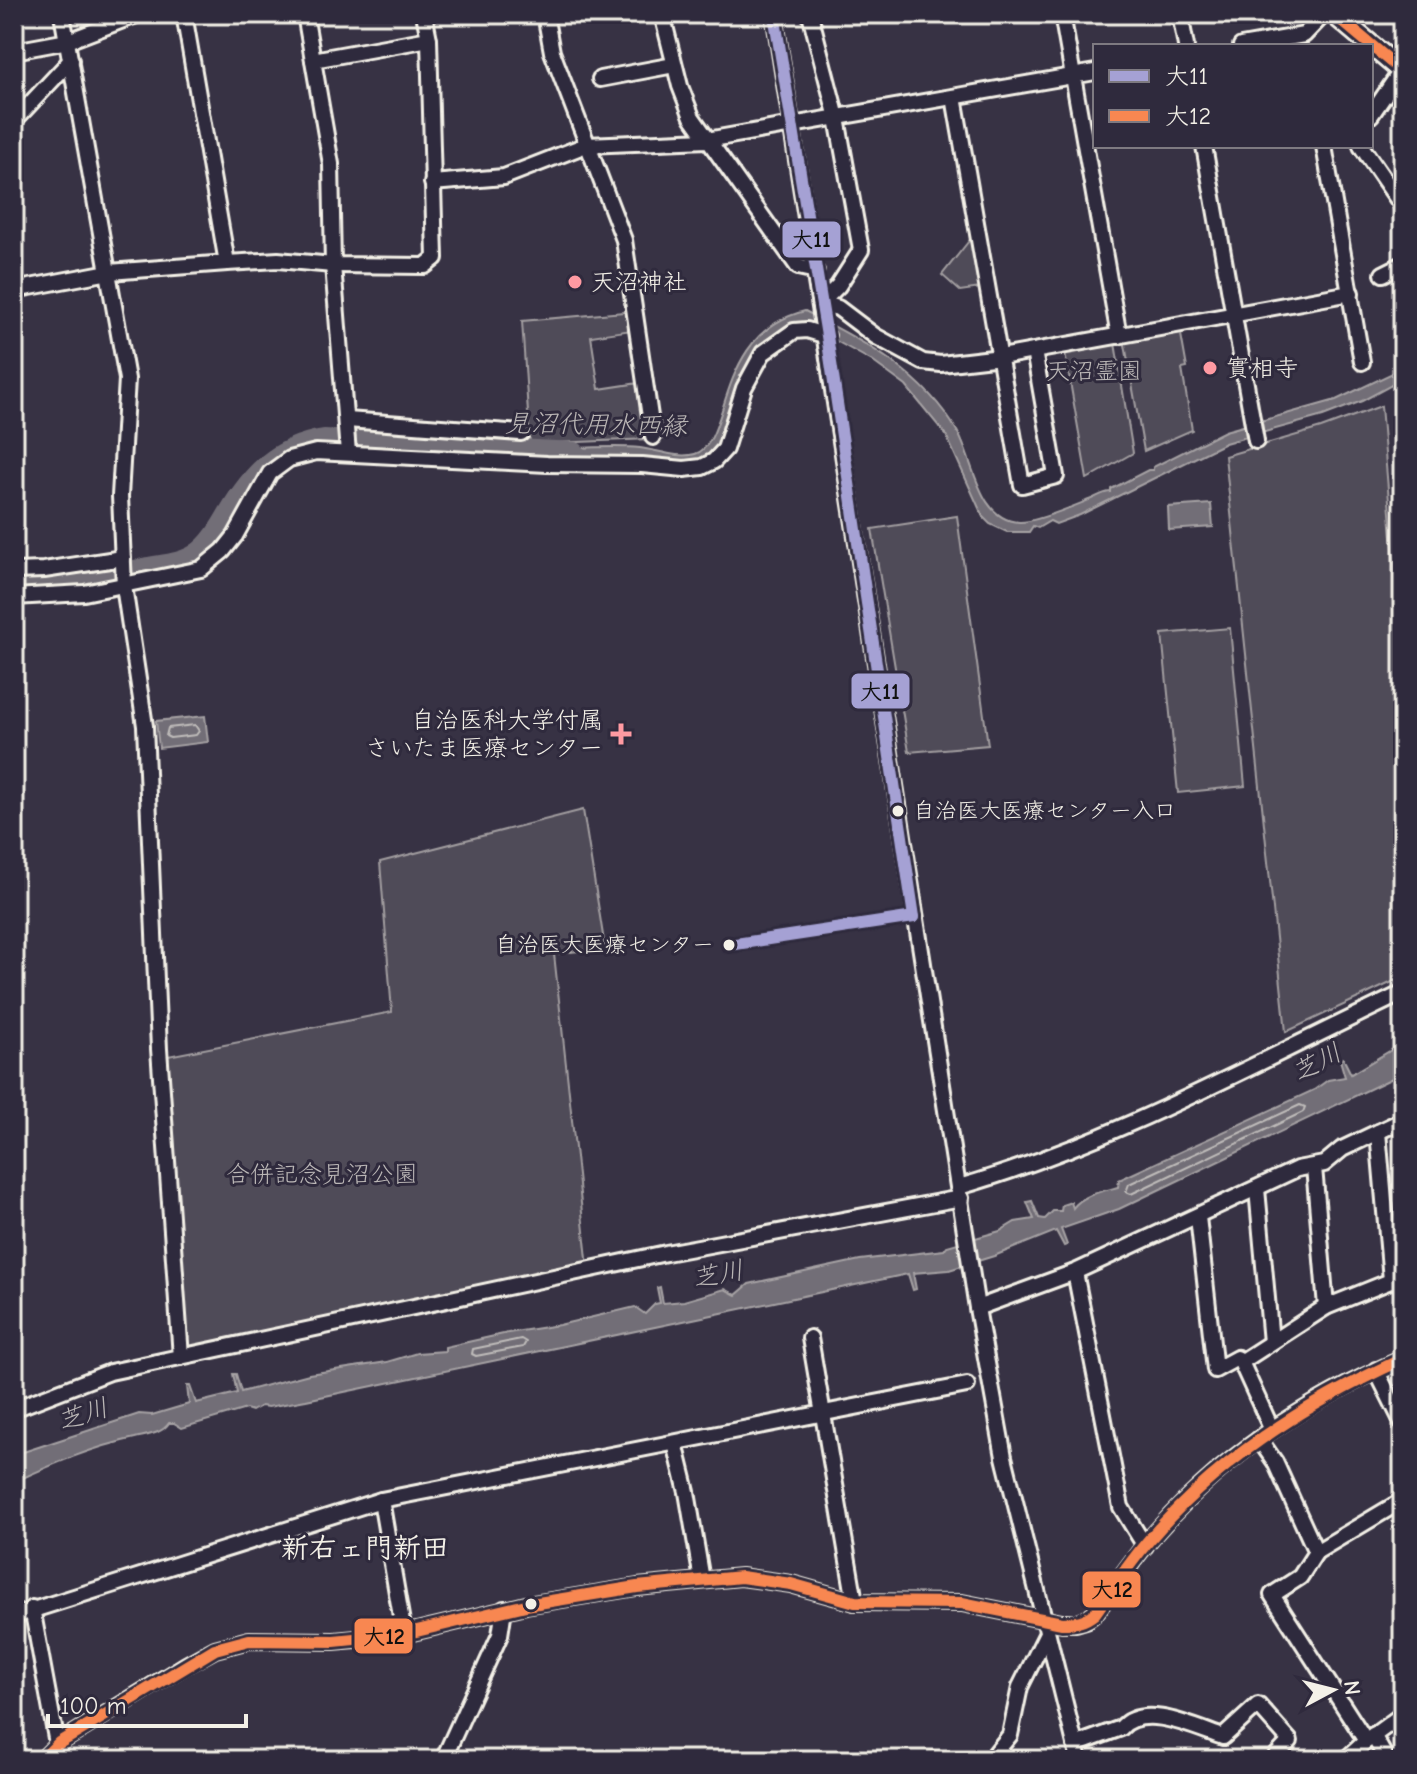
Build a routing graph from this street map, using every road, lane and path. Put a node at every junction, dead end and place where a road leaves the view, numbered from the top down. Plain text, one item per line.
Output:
1 (62, 14) edge
2 (184, 14) edge
3 (305, 14) edge
4 (424, 14) edge
5 (545, 14) edge
6 (662, 14) edge
7 (774, 14) edge
8 (810, 14) edge
9 (1062, 14) edge
10 (1180, 14) edge
11 (1324, 14) edge
12 (1334, 14) edge
13 (129, 16) edge
14 (429, 39) junction
15 (1305, 40) edge
16 (68, 41) junction
17 (1186, 44) edge
18 (1262, 44) edge
19 (1369, 44) edge
20 (1373, 47) edge
21 (14, 51) edge
22 (71, 60) junction
23 (313, 60) junction
24 (674, 65) junction
25 (1093, 72) edge
26 (1402, 72) edge
27 (1072, 76) junction
28 (600, 79) dead end
29 (954, 97) junction
30 (1373, 112) edge
31 (837, 118) junction
32 (14, 121) edge
33 (792, 127) junction
34 (707, 140) junction
35 (586, 145) junction
36 (1204, 148) edge
37 (1324, 148) edge
38 (1362, 148) edge
39 (432, 183) junction
40 (1403, 207) edge
41 (227, 263) junction
42 (1403, 264) edge
43 (333, 265) junction
44 (816, 271) junction
45 (109, 272) junction
46 (1383, 274) dead end
47 (14, 290) edge
48 (1351, 293) junction
49 (822, 307) junction
50 (1235, 315) junction
51 (1119, 336) junction
52 (827, 338) junction
53 (1034, 351) junction
54 (1001, 357) junction
55 (1362, 362) dead end
56 (347, 422) junction
57 (521, 433) dead end
58 (653, 437) dead end
59 (1256, 441) dead end
60 (348, 453) junction
61 (123, 558) junction
62 (14, 571) edge
63 (124, 586) junction
64 (14, 597) edge
65 (1403, 993) edge
66 (1403, 1120) edge
67 (1378, 1132) junction
68 (1314, 1167) junction
69 (1257, 1189) junction
70 (961, 1198) junction
71 (1198, 1217) junction
72 (1075, 1272) junction
73 (1397, 1278) edge
74 (976, 1301) junction
75 (1326, 1307) junction
76 (810, 1338) dead end
77 (1271, 1342) junction
78 (181, 1357) junction
79 (1403, 1359) edge
80 (1242, 1362) junction
81 (1376, 1370) junction
82 (967, 1385) dead end
83 (14, 1409) edge
84 (823, 1413) junction
85 (1403, 1424) edge
86 (1272, 1430) junction
87 (1259, 1439) junction
88 (675, 1443) junction
89 (381, 1500) junction
90 (1403, 1500) edge
91 (1145, 1546) junction
92 (1316, 1552) junction
93 (702, 1580) junction
94 (855, 1602) junction
95 (32, 1608) junction
96 (504, 1609) junction
97 (14, 1616) edge
98 (1046, 1626) junction
99 (404, 1634) junction
100 (1403, 1714) edge
101 (1370, 1738) junction
102 (59, 1743) junction
103 (1077, 1753) edge
104 (42, 1760) edge
105 (60, 1760) edge
106 (443, 1760) edge
107 (933, 1760) edge
108 (951, 1760) edge
109 (990, 1760) edge
110 (1278, 1760) edge
111 (1345, 1760) edge
112 (1387, 1760) edge

1 - 16 street
2 - 41 street
3 - 23 street
4 - 14 street
5 - 35 street
6 - 24 street
7 - 33 street
8 - 31 street
9 - 27 street
10 - 17 street
11 - 15 street
12 - 19 main road
13 - 16 street
14 - 23 street
14 - 39 street
15 - 18 street
16 - 21 street
16 - 22 street
20 - 26 main road
22 - 32 street
22 - 45 street
23 - 43 street
24 - 28 street
24 - 34 street
25 - 27 street
26 - 30 street
27 - 29 street
27 - 51 street
29 - 31 street
29 - 54 street
31 - 33 street
31 - 49 street
33 - 34 street
33 - 44 street
34 - 35 street
34 - 44 street
35 - 39 street
35 - 58 street
36 - 50 street
37 - 48 street
38 - 40 street
39 - 43 street
41 - 43 street
41 - 45 street
42 - 46 street
43 - 56 street
44 - 49 street
45 - 47 street
45 - 61 street
48 - 50 street
48 - 55 street
49 - 52 street
49 - 54 street
50 - 51 street
50 - 59 street
51 - 53 street
52 - 60 street
52 - 70 street
53 - 54 street
53 - 54 street
56 - 57 street
56 - 60 street
60 - 63 street
61 - 62 street
61 - 63 street
63 - 64 street
63 - 78 street
65 - 70 street
66 - 67 street
67 - 68 street
67 - 73 street
68 - 69 street
68 - 75 street
69 - 71 street
69 - 77 street
70 - 74 street
70 - 78 street
71 - 72 street
71 - 80 street
72 - 74 street
72 - 91 street
73 - 75 street
74 - 98 street
75 - 77 street
76 - 84 street
77 - 80 street
78 - 83 street
79 - 81 street
80 - 86 street
81 - 85 street
81 - 86 street
82 - 84 street
84 - 88 street
84 - 94 street
86 - 87 street
87 - 91 street
87 - 92 street
88 - 89 street
88 - 93 street
89 - 95 street
89 - 99 street
90 - 92 street
91 - 98 street
92 - 101 street
93 - 94 street
93 - 96 street
94 - 98 street
95 - 97 street
95 - 102 street
96 - 99 street
96 - 106 street
98 - 103 street
98 - 109 street
99 - 102 street
100 - 101 street
101 - 111 street
101 - 112 street
102 - 104 street
102 - 105 street
103 - 110 street
107 - 108 street

